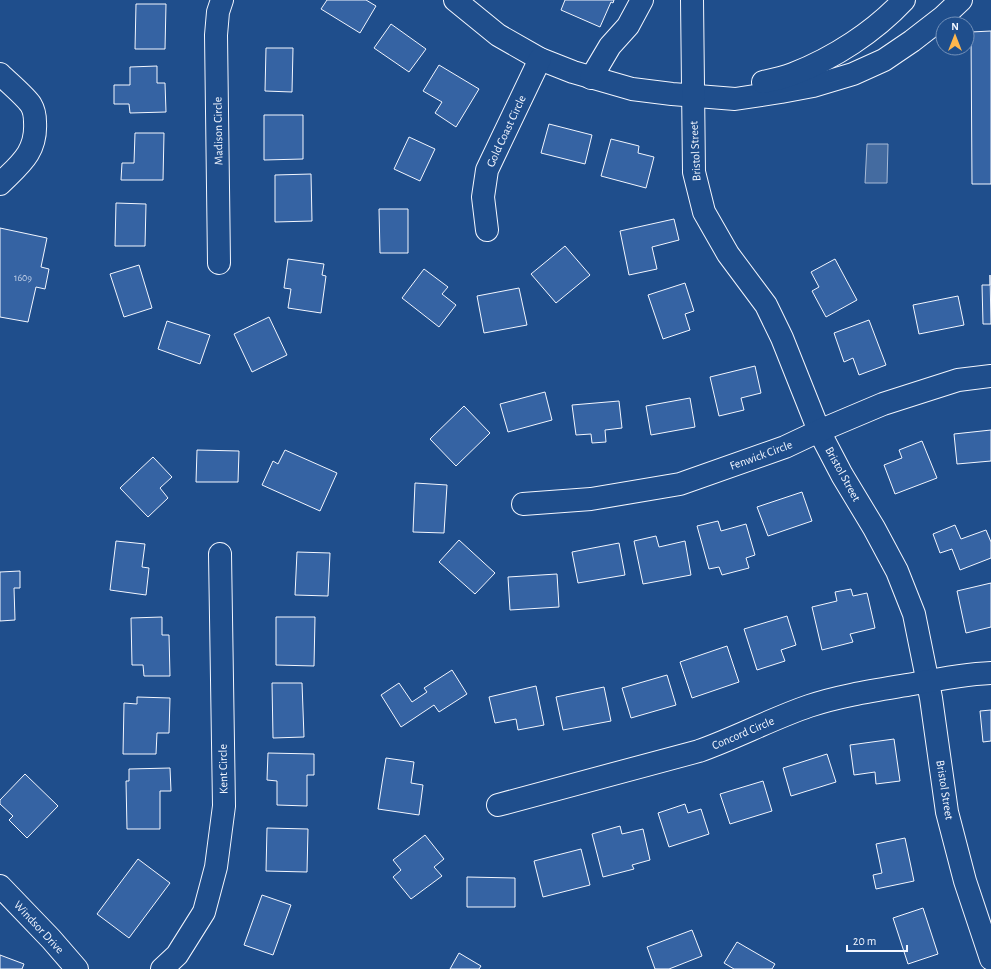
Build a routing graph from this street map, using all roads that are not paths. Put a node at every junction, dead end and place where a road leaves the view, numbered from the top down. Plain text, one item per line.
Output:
1 (222, 0) edge
2 (455, 0) edge
3 (642, 0) edge
4 (692, 0) edge
5 (904, 0) edge
6 (961, 0) edge
7 (540, 59) junction
8 (0, 74) edge
9 (591, 78) junction
10 (693, 95) junction
11 (0, 184) edge
12 (487, 230) dead end
13 (219, 263) dead end
14 (991, 376) edge
15 (819, 431) junction
16 (523, 504) dead end
17 (220, 554) dead end
18 (991, 673) edge
19 (928, 681) junction
20 (498, 805) dead end
21 (0, 886) edge
22 (991, 958) edge
23 (77, 969) edge
24 (162, 969) edge

1 - 13 street, Madison Circle
2 - 7 street
3 - 9 street
4 - 10 street, Bristol Street
5 - 10 street
6 - 10 street
7 - 9 street
7 - 12 street, Gold Coast Circle
8 - 11 street
9 - 10 street
10 - 15 street, Bristol Street
14 - 15 street, Fenwick Circle
15 - 16 street, Fenwick Circle
15 - 19 street, Bristol Street
17 - 24 street, Kent Circle
18 - 19 street, Concord Circle
19 - 20 street, Concord Circle
19 - 22 street, Bristol Street
21 - 23 street, Windsor Drive

